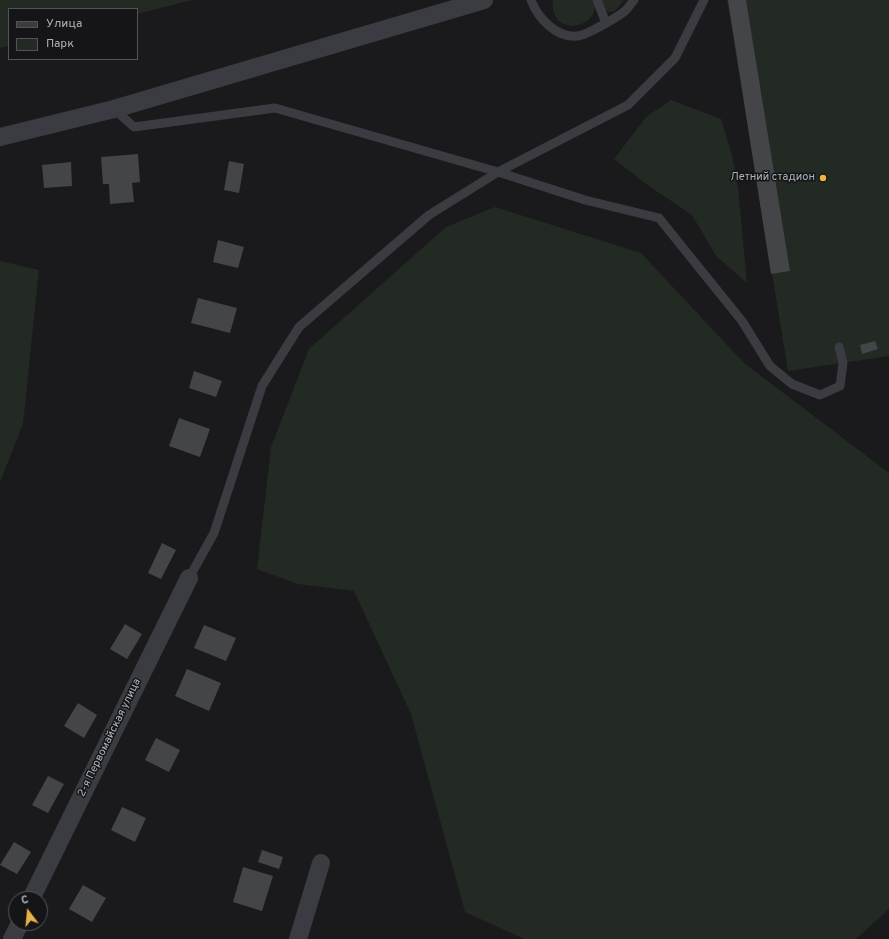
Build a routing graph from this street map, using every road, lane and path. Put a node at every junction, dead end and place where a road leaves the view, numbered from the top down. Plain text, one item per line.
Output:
1 (484, 0) edge
2 (531, 0) edge
3 (597, 0) edge
4 (634, 0) edge
5 (704, 0) edge
6 (606, 23) junction
7 (114, 109) junction
8 (0, 137) edge
9 (498, 172) junction
10 (839, 348) dead end
11 (189, 578) joint
12 (321, 863) dead end
13 (36, 891) edge
14 (298, 939) edge

1 - 7 street
2 - 6 lane
3 - 6 lane
4 - 6 lane
5 - 9 lane
7 - 8 street
7 - 9 lane
9 - 10 lane
9 - 11 lane
11 - 13 street, 2-я Первомайская улица
12 - 14 street

